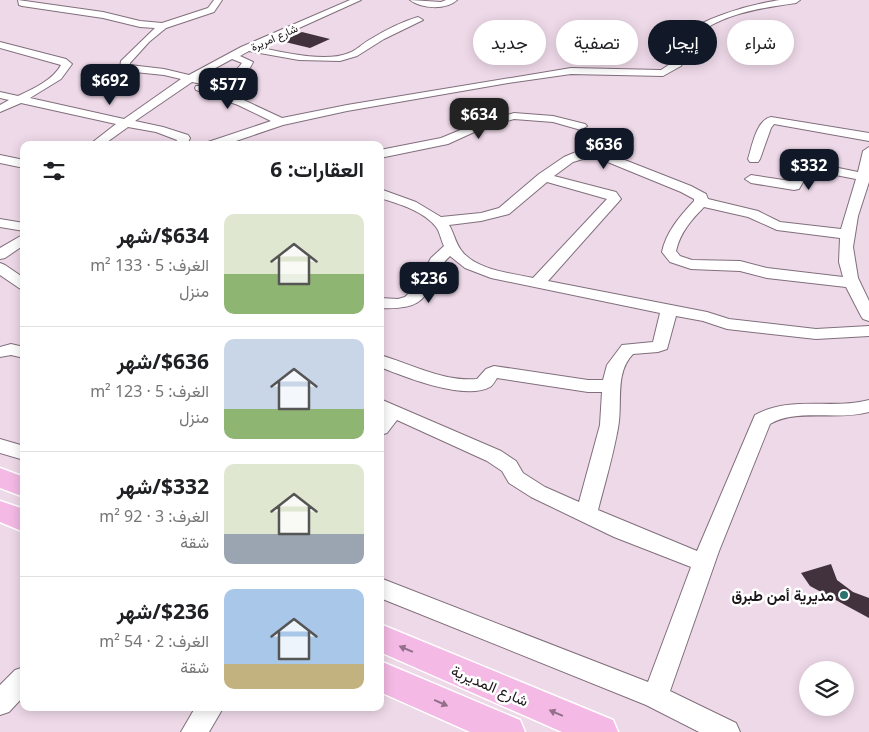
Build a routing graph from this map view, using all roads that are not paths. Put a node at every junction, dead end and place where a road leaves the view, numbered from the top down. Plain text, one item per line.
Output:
1 (22, 0) edge
2 (218, 0) edge
3 (357, 0) edge
4 (414, 0) edge
5 (453, 0) edge
6 (796, 0) edge
7 (418, 20) dead end
8 (163, 26) junction
9 (0, 45) edge
10 (248, 48) junction
11 (232, 56) junction
12 (186, 81) junction
13 (0, 94) edge
14 (19, 99) junction
15 (0, 109) edge
16 (280, 122) junction
17 (126, 123) junction
18 (581, 126) dead end
19 (869, 137) edge
20 (101, 141) edge
21 (183, 141) edge
22 (224, 141) edge
23 (869, 151) edge
24 (384, 153) edge
25 (0, 159) edge
26 (754, 159) dead end
27 (20, 163) edge
28 (544, 177) junction
29 (866, 177) edge
30 (751, 179) dead end
31 (384, 195) edge
32 (701, 202) junction
33 (862, 202) edge
34 (438, 221) junction
35 (0, 223) edge
36 (20, 226) edge
37 (846, 234) junction
38 (20, 241) edge
39 (451, 247) junction
40 (0, 256) edge
41 (0, 268) edge
42 (20, 282) edge
43 (851, 283) junction
44 (536, 284) junction
45 (384, 303) edge
46 (669, 310) junction
47 (869, 316) edge
48 (869, 331) edge
49 (0, 352) edge
50 (20, 352) edge
51 (384, 362) edge
52 (611, 386) junction
53 (869, 406) edge
54 (387, 408) edge
55 (0, 446) edge
56 (20, 452) edge
57 (0, 478) edge
58 (20, 486) edge
59 (0, 511) edge
60 (586, 515) junction
61 (20, 519) edge
62 (704, 563) junction
63 (384, 590) edge
64 (384, 640) edge
65 (384, 678) edge
66 (20, 682) edge
67 (655, 696) junction
68 (0, 703) edge
69 (208, 711) edge
70 (194, 732) edge
71 (508, 732) edge
72 (601, 732) edge
73 (727, 732) edge

1 - 8 street
2 - 8 street
3 - 10 street, شارع امريرة
4 - 5 street
6 - 16 street
7 - 10 street
8 - 12 street
9 - 14 street
10 - 11 street, شارع امريرة
11 - 12 street, شارع امريرة
11 - 12 street
12 - 16 street
12 - 17 street, شارع امريرة
13 - 14 street
14 - 15 street
14 - 17 street
16 - 22 street
17 - 20 street, شارع امريرة
17 - 21 street
18 - 24 street
19 - 26 street
23 - 29 street
25 - 27 street
28 - 32 street
28 - 34 street
28 - 44 street
29 - 30 street
29 - 33 street
31 - 34 street
32 - 37 street
32 - 43 street
33 - 37 street
34 - 39 street
35 - 36 street
37 - 43 street
38 - 40 street
39 - 44 street
39 - 45 street
41 - 42 street
43 - 47 street
44 - 46 street
46 - 48 street
46 - 52 street
49 - 50 street
51 - 52 street
52 - 60 street
53 - 62 street
54 - 60 street
55 - 56 street
57 - 58 main road
59 - 61 main road
60 - 62 street
62 - 67 street
63 - 67 street
72 -> 64 main road, شارع المديرية
65 -> 71 main road
66 - 68 street
67 - 73 street
69 - 70 street

